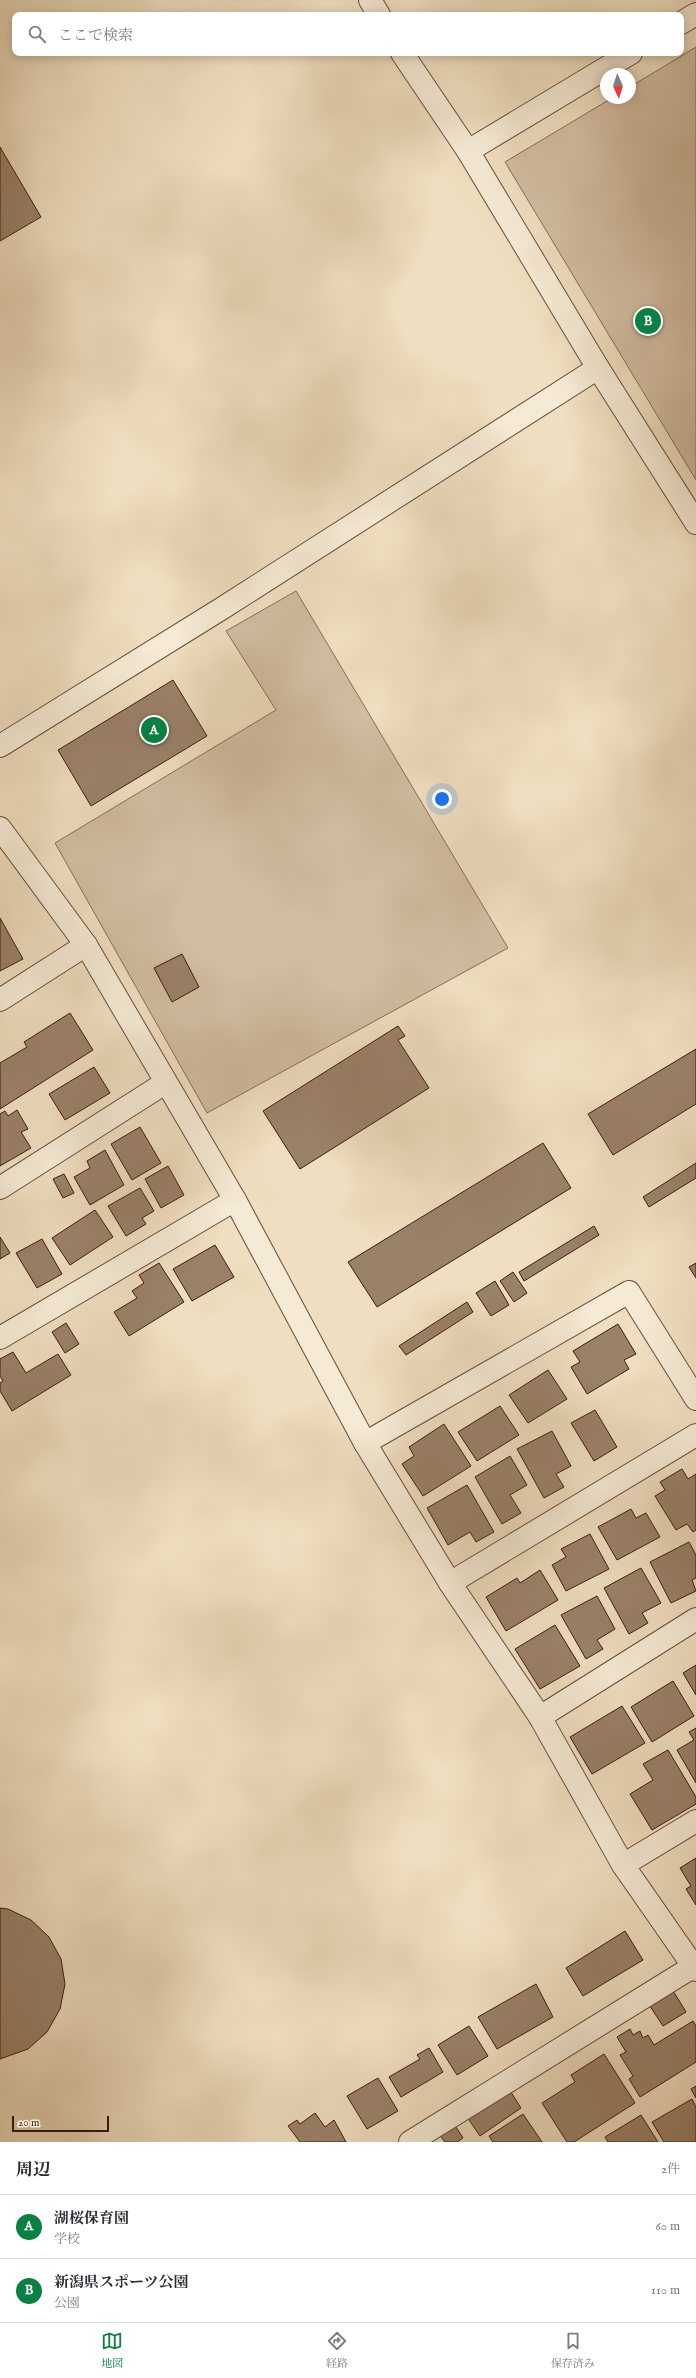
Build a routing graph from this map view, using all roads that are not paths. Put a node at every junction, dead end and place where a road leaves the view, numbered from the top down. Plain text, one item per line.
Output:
1 (370, 0) edge
2 (377, 12) edge
3 (696, 14) edge
4 (684, 21) edge
5 (404, 56) edge
6 (626, 56) edge
7 (468, 150) junction
8 (598, 368) junction
9 (696, 523) edge
10 (0, 746) edge
11 (0, 828) edge
12 (86, 945) junction
13 (0, 1000) edge
14 (165, 1083) junction
15 (0, 1188) edge
16 (235, 1200) junction
17 (0, 1338) edge
18 (696, 1399) edge
19 (696, 1435) edge
20 (365, 1443) junction
21 (450, 1583) junction
22 (696, 1619) edge
23 (540, 1717) junction
24 (696, 1821) edge
25 (623, 1865) junction
26 (695, 1968) edge
27 (410, 2142) edge

1 - 2 street
3 - 4 street
5 - 7 street
6 - 7 street
7 - 8 street
8 - 9 street
8 - 10 street
11 - 12 street
12 - 13 street
12 - 14 street
14 - 15 street
14 - 16 street
16 - 17 street
16 - 20 street
18 - 20 street
19 - 21 street
20 - 21 street
21 - 23 street
22 - 23 street
23 - 25 street
24 - 25 street
25 - 26 street
26 - 27 street

